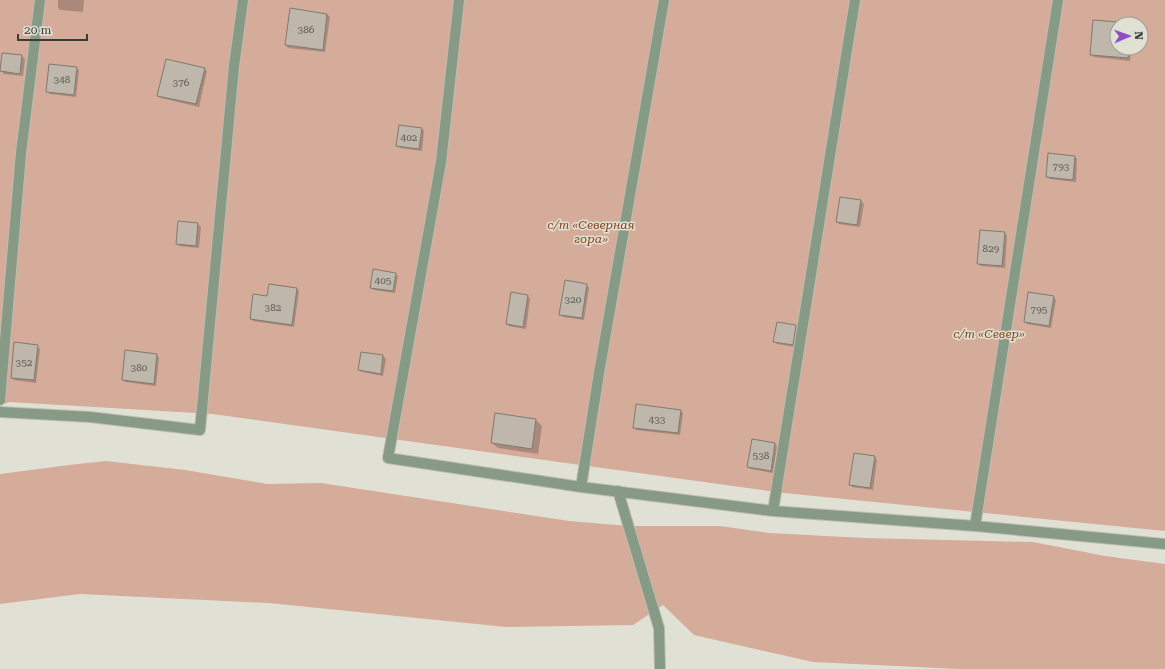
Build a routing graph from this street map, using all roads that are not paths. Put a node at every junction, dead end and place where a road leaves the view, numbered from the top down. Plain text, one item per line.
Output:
1 (40, 0) edge
2 (243, 0) edge
3 (459, 0) edge
4 (664, 0) edge
5 (855, 0) edge
6 (1058, 0) edge
7 (0, 400) edge
8 (0, 412) edge
9 (581, 487) junction
10 (618, 491) junction
11 (773, 511) junction
12 (975, 526) junction
13 (1165, 544) edge
14 (660, 669) edge

1 - 7 lane
2 - 8 lane
3 - 9 lane
4 - 9 lane
5 - 11 lane
6 - 12 lane
9 - 10 lane
10 - 11 lane
10 - 14 lane
11 - 12 lane
12 - 13 lane

